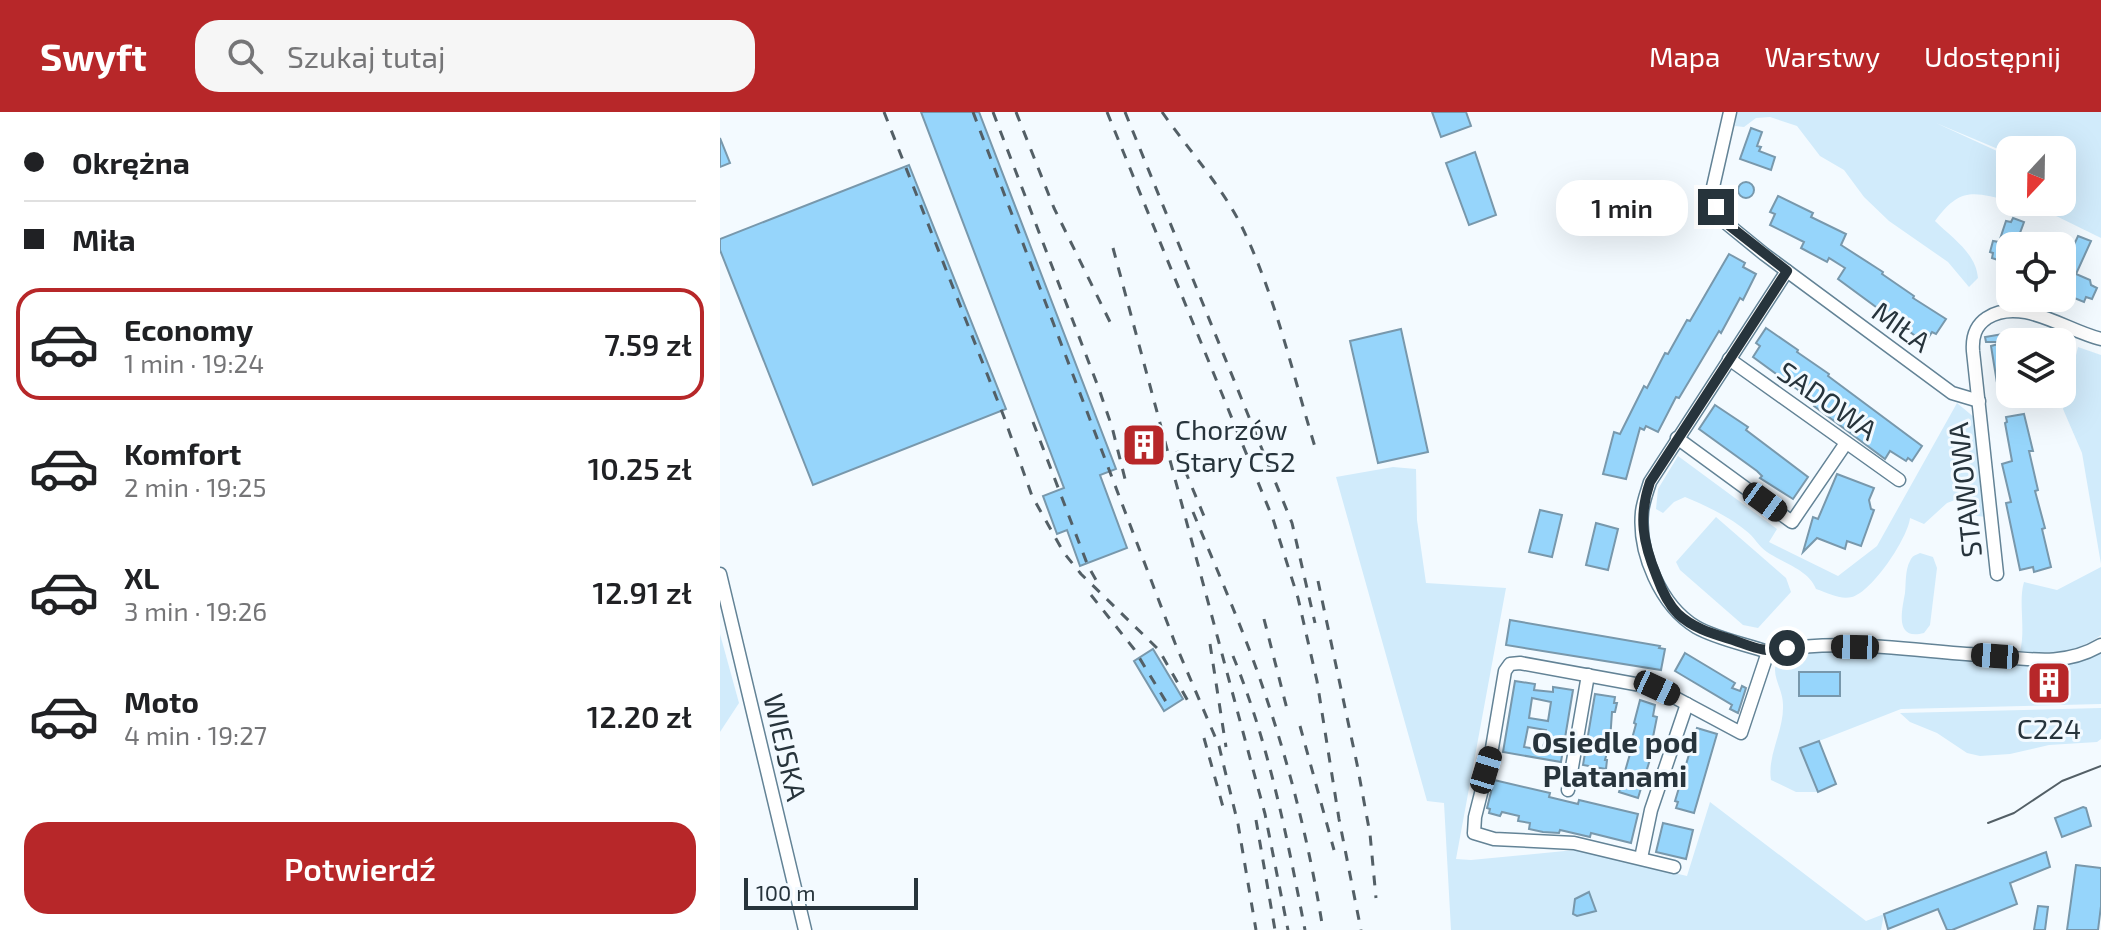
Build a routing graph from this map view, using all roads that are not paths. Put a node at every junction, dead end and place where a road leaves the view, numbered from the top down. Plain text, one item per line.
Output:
1 (1730, 112) edge
2 (1787, 271) junction
3 (2101, 339) edge
4 (1729, 359) junction
5 (1979, 401) junction
6 (1677, 438) junction
7 (1846, 443) junction
8 (1899, 480) dead end
9 (720, 574) edge
10 (1997, 574) dead end
11 (2101, 645) edge
12 (1768, 652) junction
13 (1588, 675) junction
14 (1687, 704) junction
15 (1568, 790) dead end
16 (1641, 858) junction
17 (1674, 867) dead end
18 (805, 930) edge

1 - 2 street, MIŁA
2 - 4 street
2 - 5 street, MIŁA
3 - 5 street, MIŁA
4 - 6 street
4 - 7 street, SADOWA
5 - 10 street, STAWOWA
6 - 7 street
6 - 12 street
7 - 8 street, SADOWA
9 - 18 street, WIEJSKA
11 - 12 street
12 - 14 street
13 - 14 street
13 - 15 street
13 - 16 street
14 - 16 street
16 - 17 street

